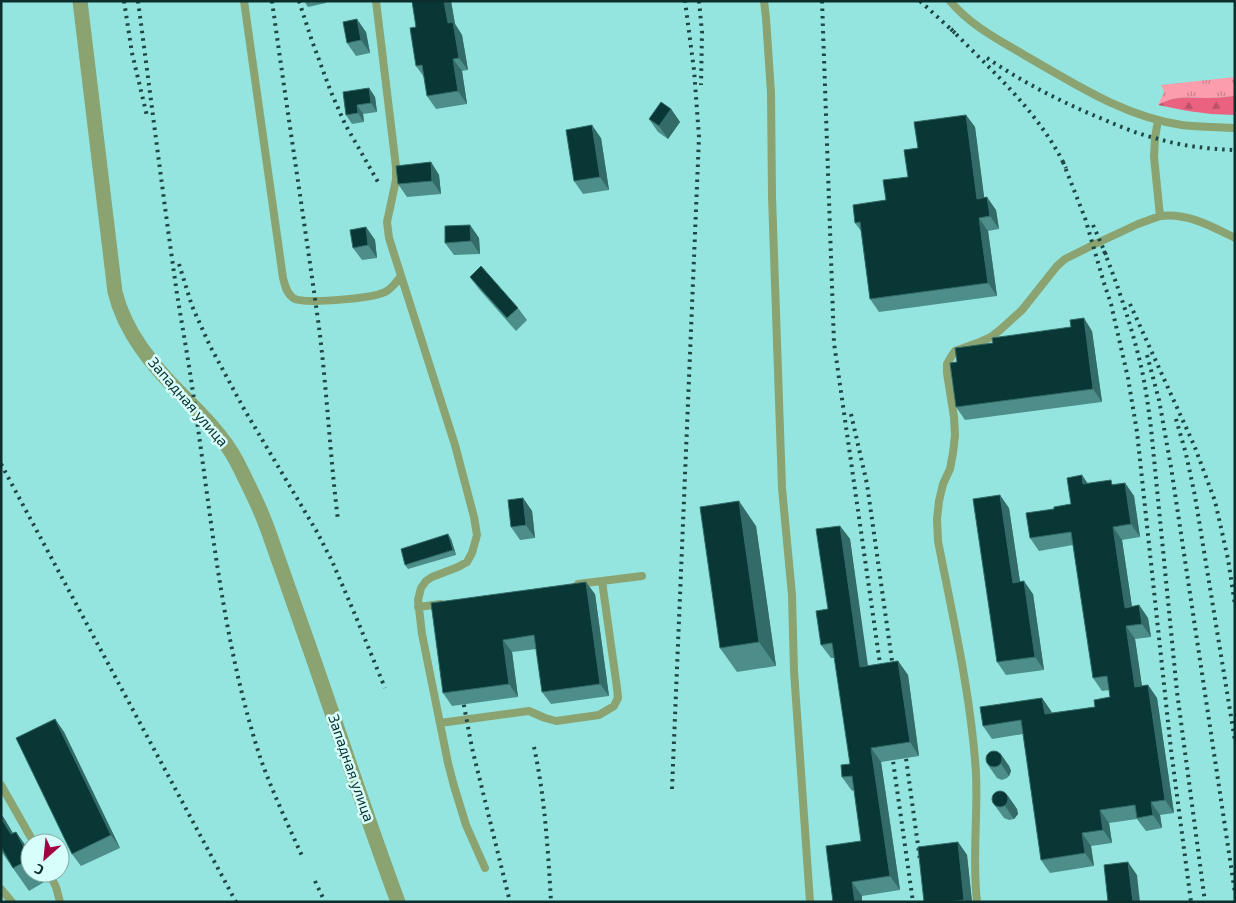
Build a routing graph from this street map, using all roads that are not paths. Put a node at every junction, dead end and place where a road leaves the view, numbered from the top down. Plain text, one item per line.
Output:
1 (80, 1) edge
2 (244, 1) edge
3 (376, 1) edge
4 (764, 1) edge
5 (950, 1) edge
6 (1158, 120) junction
7 (1235, 128) edge
8 (1160, 216) junction
9 (1235, 238) edge
10 (401, 276) junction
11 (642, 576) dead end
12 (602, 581) junction
13 (568, 586) edge
14 (446, 603) edge
15 (418, 607) junction
16 (440, 723) junction
17 (1, 785) edge
18 (28, 833) edge
19 (485, 868) dead end
20 (54, 883) edge
21 (1, 889) edge
22 (12, 902) edge
23 (60, 902) edge
24 (398, 902) edge
25 (810, 902) edge
26 (977, 902) edge

1 - 24 street, Западная улица
2 - 10 lane
3 - 10 lane
4 - 25 lane
5 - 6 lane
6 - 7 lane
6 - 8 lane
8 - 9 lane
8 - 26 lane
10 - 15 lane
11 - 12 lane
12 - 13 lane
12 - 16 lane
14 - 15 lane
15 - 16 lane
16 - 19 lane
17 - 18 lane
20 - 23 lane
21 - 22 lane

